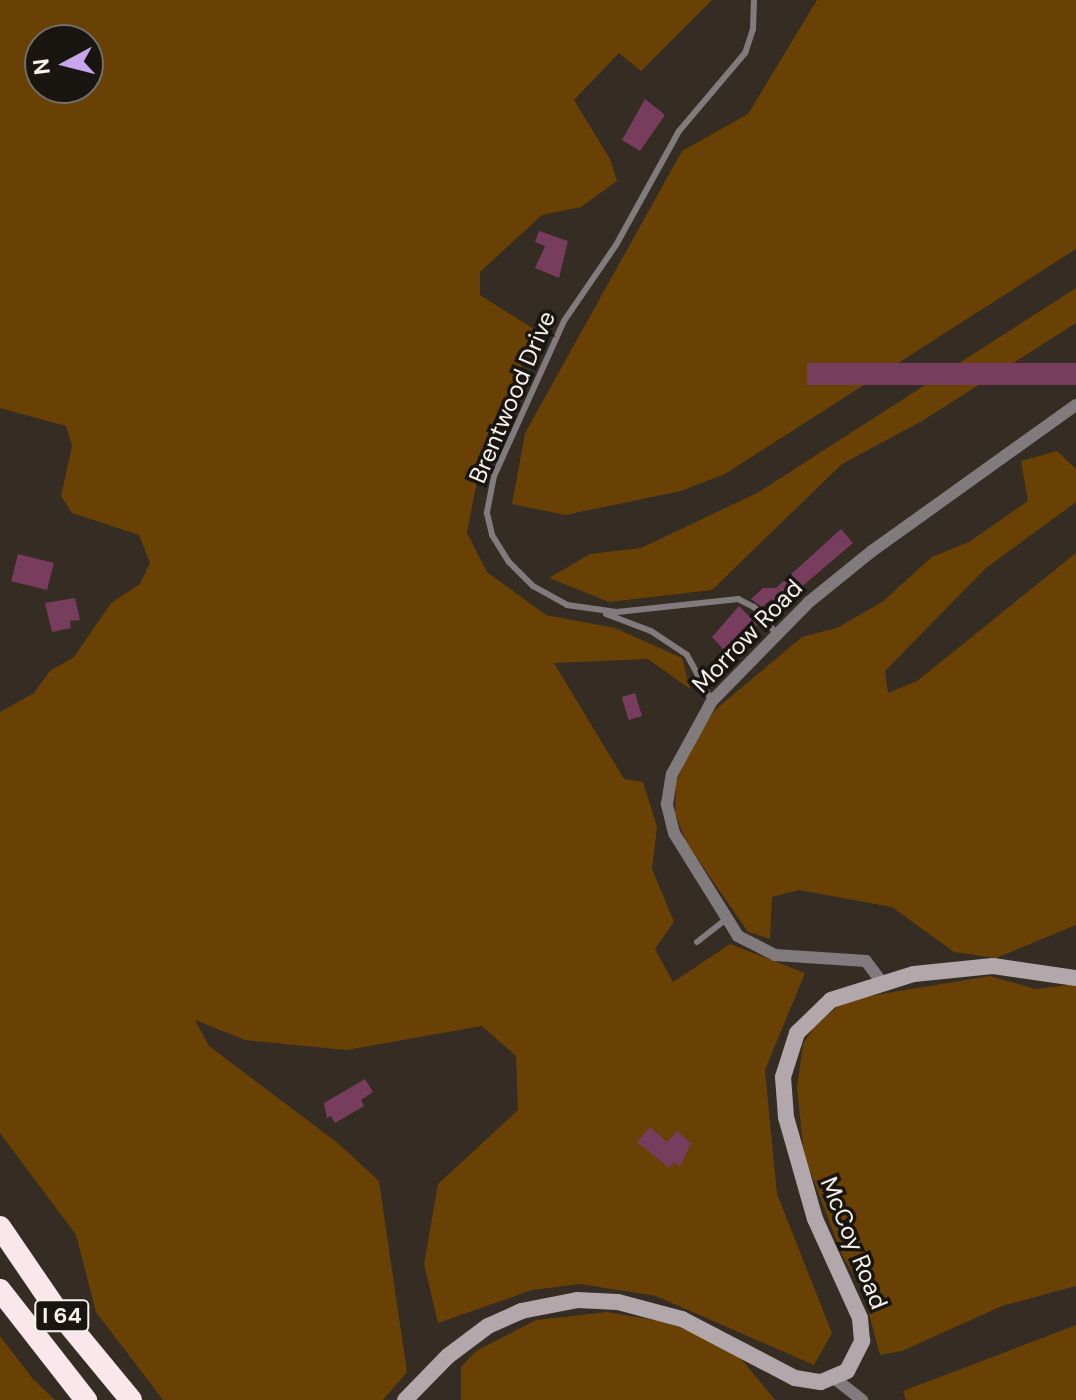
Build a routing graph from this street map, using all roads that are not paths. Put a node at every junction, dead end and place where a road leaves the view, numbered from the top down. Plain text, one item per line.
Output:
1 (754, 0) edge
2 (1076, 405) edge
3 (599, 612) junction
4 (776, 633) junction
5 (712, 701) junction
6 (726, 919) junction
7 (697, 942) dead end
8 (1076, 978) edge
9 (881, 981) junction
10 (0, 1227) edge
11 (0, 1290) edge
12 (834, 1378) junction
13 (86, 1400) edge
14 (131, 1400) edge
15 (405, 1400) edge
16 (862, 1400) edge

1 - 3 lane, Brentwood Drive
2 - 4 street, Morrow Road
3 - 4 lane, Brentwood Drive
3 - 5 lane
4 - 5 street, Morrow Road
5 - 6 street, Morrow Road
6 - 7 lane
6 - 9 street, Morrow Road
8 - 9 street, McCoy Road
9 - 12 street, McCoy Road
10 - 14 highway, I 64
11 - 13 highway, I 64
12 - 15 street
12 - 16 street

